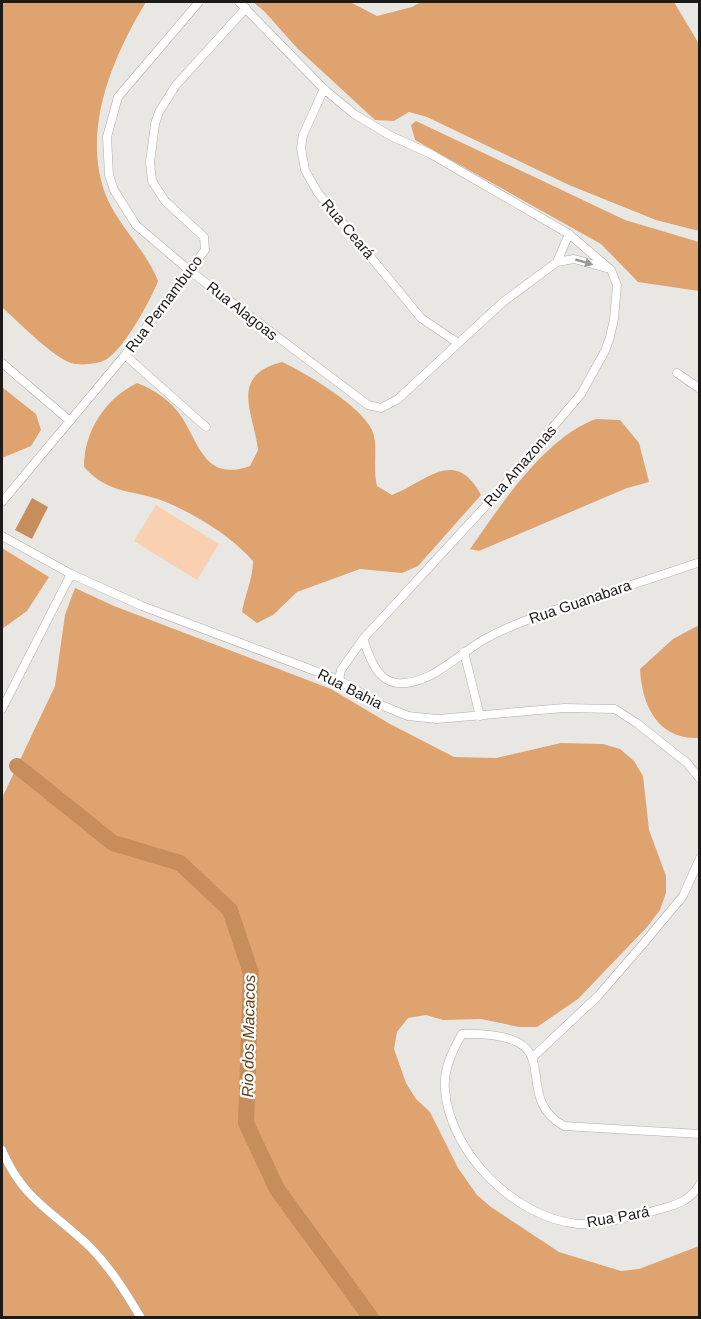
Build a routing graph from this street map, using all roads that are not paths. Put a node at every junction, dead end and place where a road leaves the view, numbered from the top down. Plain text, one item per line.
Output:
1 (199, 2) edge
2 (242, 4) edge
3 (324, 89) junction
4 (569, 234) junction
5 (557, 262) junction
6 (611, 270) junction
7 (190, 271) junction
8 (459, 343) junction
9 (125, 355) junction
10 (2, 363) edge
11 (677, 373) dead end
12 (699, 389) edge
13 (70, 421) junction
14 (206, 428) dead end
15 (2, 502) edge
16 (2, 536) edge
17 (699, 562) edge
18 (70, 574) junction
19 (363, 639) junction
20 (464, 652) junction
21 (339, 680) junction
22 (2, 709) edge
23 (480, 716) junction
24 (699, 778) edge
25 (699, 858) edge
26 (533, 1057) junction
27 (699, 1134) edge
28 (699, 1143) edge
29 (2, 1150) edge
30 (699, 1184) edge
31 (141, 1317) edge

1 - 7 street, Rua Alagoas
2 - 3 street
2 - 7 street, Rua Pernambuco
3 - 4 street
3 - 8 street, Rua Ceará
4 - 5 street
4 - 6 street
5 -> 6 street
5 - 8 street, Rua Alagoas
6 - 19 street, Rua Amazonas
7 - 8 street, Rua Alagoas
7 - 9 street, Rua Pernambuco
9 - 13 street, Rua Pernambuco
9 - 14 street
10 - 13 street
11 - 12 street
13 - 15 street, Rua Pernambuco
16 - 18 street, Rua Bahia
17 - 20 street, Rua Guanabara
18 - 21 street, Rua Bahia
18 - 22 street
19 - 20 street, Rua Guanabara
19 - 21 street, Rua Amazonas
20 - 23 street
21 - 23 street, Rua Bahia
23 - 24 street, Rua Bahia
25 - 26 street
26 - 27 street
26 - 30 street, Rua Pará
27 - 28 street
29 - 31 street

